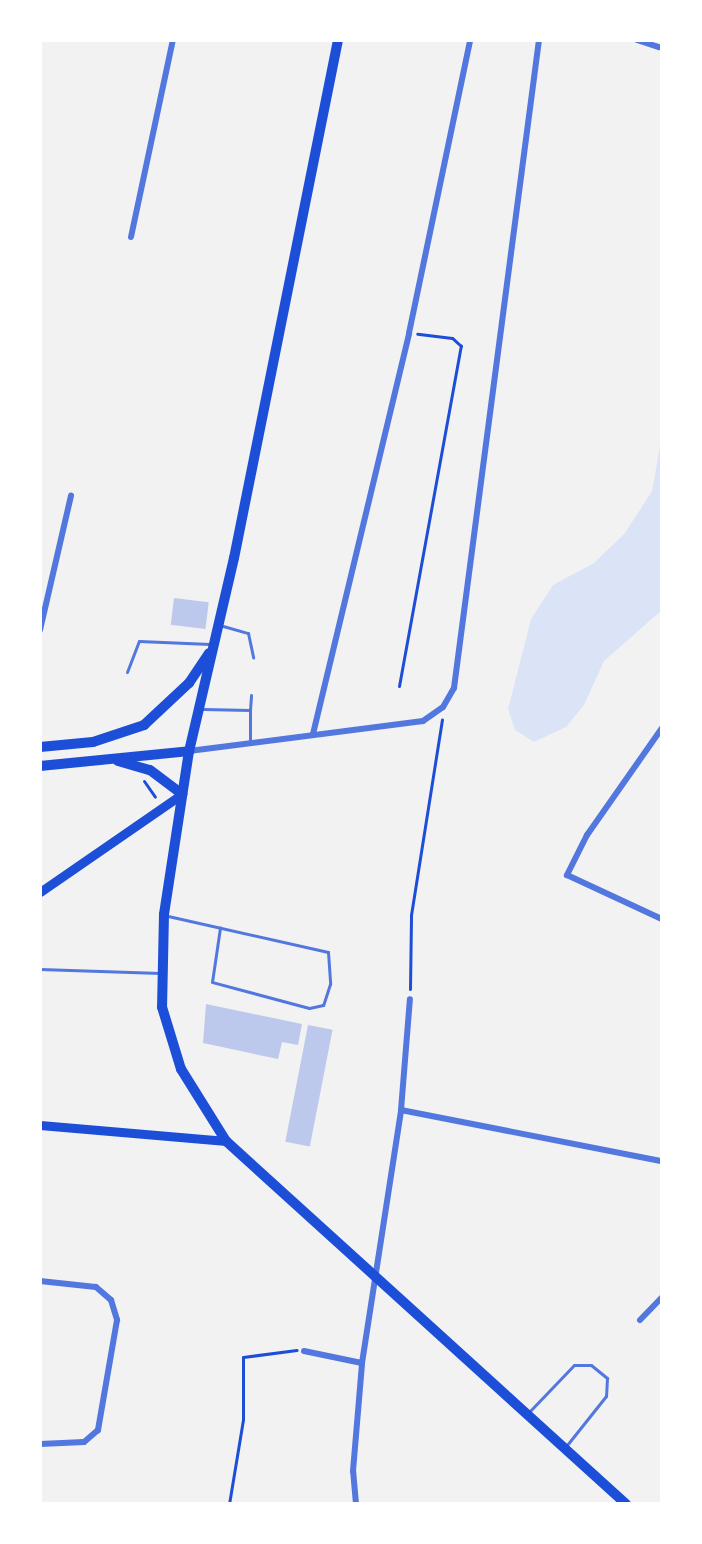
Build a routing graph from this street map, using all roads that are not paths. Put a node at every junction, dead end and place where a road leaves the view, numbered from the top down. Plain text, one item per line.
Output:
1 (173, 40) edge
2 (338, 40) edge
3 (470, 40) edge
4 (539, 40) edge
5 (637, 40) edge
6 (659, 47) dead end
7 (131, 237) dead end
8 (71, 496) dead end
9 (218, 625) junction
10 (40, 630) edge
11 (214, 644) junction
12 (253, 657) dead end
13 (127, 672) dead end
14 (251, 695) dead end
15 (199, 709) junction
16 (250, 710) junction
17 (662, 728) edge
18 (313, 734) junction
19 (250, 742) junction
20 (40, 747) edge
21 (189, 751) junction
22 (104, 759) junction
23 (40, 766) edge
24 (182, 794) junction
25 (40, 892) edge
26 (164, 914) junction
27 (662, 919) edge
28 (220, 928) junction
29 (40, 969) edge
30 (160, 973) junction
31 (410, 999) road end
32 (401, 1110) junction
33 (40, 1125) edge
34 (226, 1141) junction
35 (662, 1161) edge
36 (40, 1281) edge
37 (375, 1281) junction
38 (662, 1297) edge
39 (640, 1320) dead end
40 (304, 1351) road end
41 (362, 1363) junction
42 (527, 1415) junction
43 (40, 1444) edge
44 (564, 1449) junction
45 (356, 1504) edge
46 (626, 1504) edge

1 - 7 street
2 - 9 main road
3 - 18 street
4 - 18 street
5 - 6 street
8 - 10 street
9 - 11 main road
9 - 12 lane
11 - 13 lane
11 - 15 main road
11 - 20 main road
14 - 16 lane
15 - 16 lane
15 - 21 main road
16 - 19 lane
17 - 27 street
18 - 19 street
19 - 21 street
21 - 22 main road
21 - 24 main road
22 - 23 main road
22 - 24 main road
24 - 25 main road
24 - 26 main road
26 - 28 lane
26 - 30 main road
28 - 28 lane
29 - 30 lane
30 - 34 main road
31 - 32 street
32 - 35 street
32 - 37 street
33 - 34 main road
34 - 37 main road
36 - 43 street
37 - 41 street
37 - 42 main road
38 - 39 street
40 - 41 street
41 - 45 street
42 - 44 main road
42 - 44 lane
44 - 46 main road

